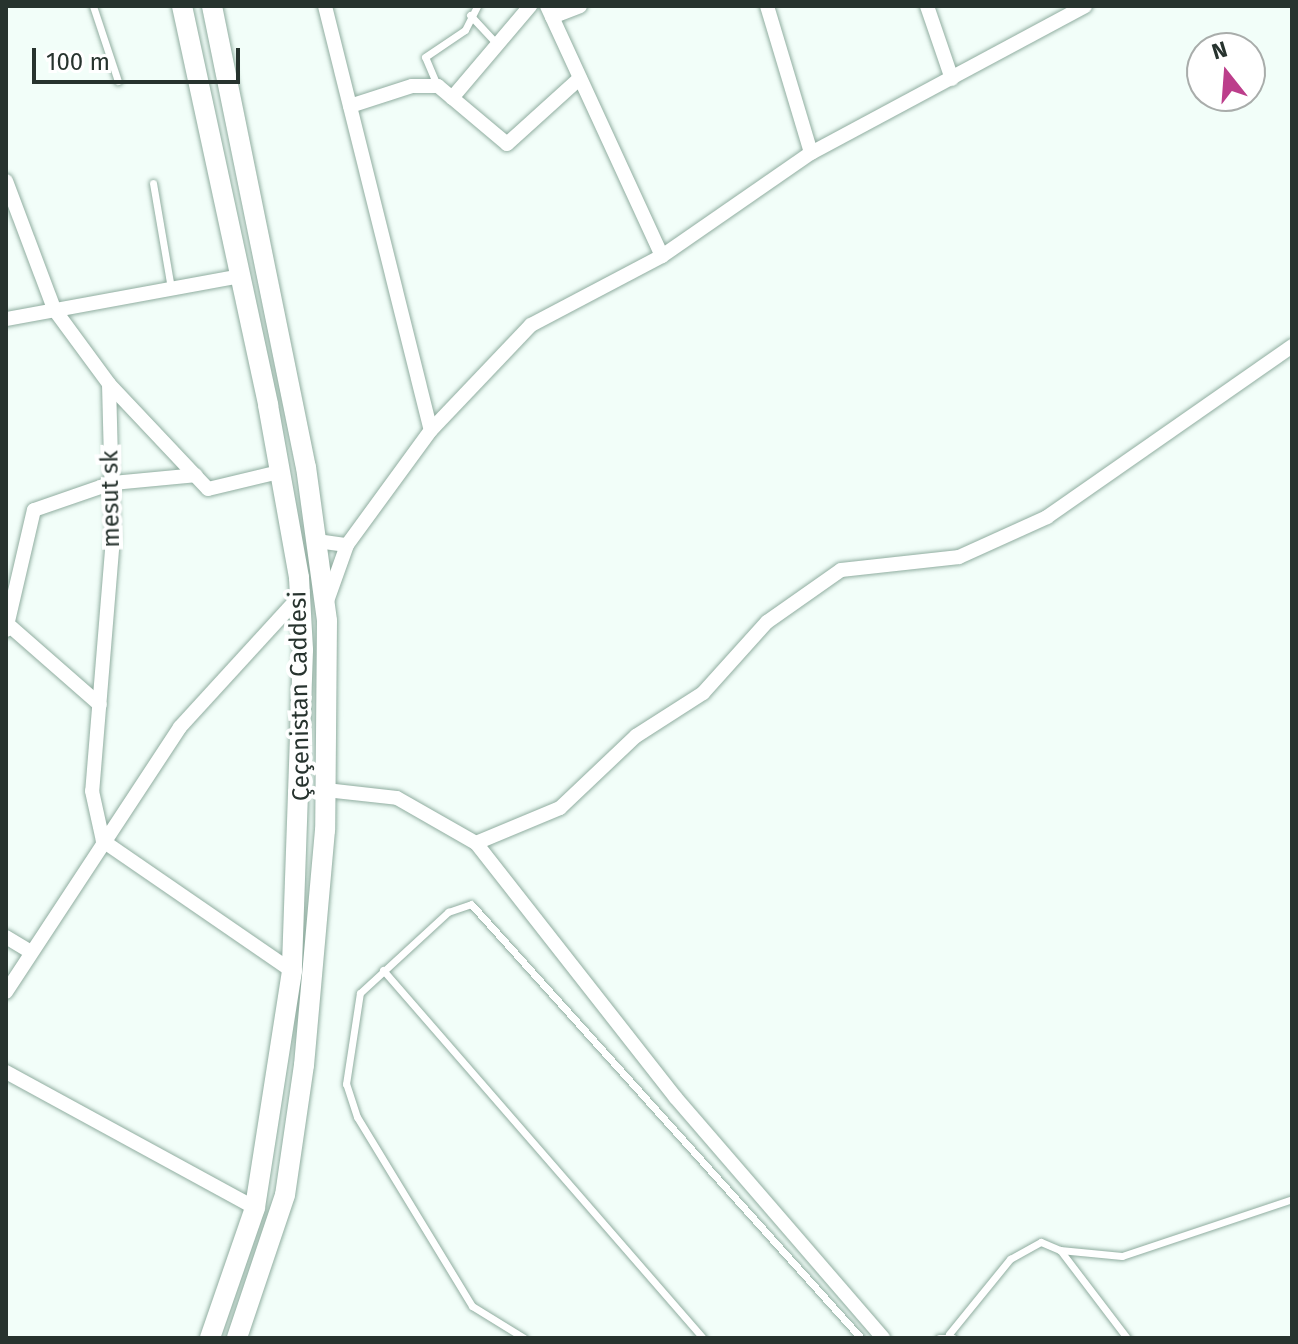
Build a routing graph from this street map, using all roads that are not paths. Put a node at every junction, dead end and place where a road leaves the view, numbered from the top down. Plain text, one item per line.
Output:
1 (93, 6) edge
2 (212, 6) edge
3 (325, 6) edge
4 (477, 6) edge
5 (530, 6) edge
6 (580, 6) edge
7 (767, 6) edge
8 (927, 6) edge
9 (1085, 6) edge
10 (180, 10) edge
11 (550, 12) edge
12 (470, 15) junction
13 (496, 43) junction
14 (580, 78) junction
15 (952, 79) junction
16 (118, 81) dead end
17 (438, 86) junction
18 (452, 98) junction
19 (350, 106) junction
20 (811, 153) junction
21 (6, 181) edge
22 (153, 183) dead end
23 (662, 256) junction
24 (240, 276) junction
25 (171, 288) junction
26 (54, 309) junction
27 (6, 319) edge
28 (1292, 346) edge
29 (109, 384) junction
30 (431, 430) junction
31 (279, 472) junction
32 (196, 475) junction
33 (112, 483) junction
34 (317, 541) junction
35 (347, 545) junction
36 (300, 596) junction
37 (325, 607) junction
38 (9, 628) edge
39 (100, 705) junction
40 (326, 790) junction
41 (103, 841) junction
42 (476, 843) junction
43 (6, 937) edge
44 (31, 952) junction
45 (383, 970) junction
46 (292, 971) junction
47 (6, 992) edge
48 (6, 1072) edge
49 (1292, 1199) edge
50 (255, 1208) junction
51 (1060, 1250) junction
52 (951, 1336) edge
53 (210, 1338) edge
54 (237, 1338) edge
55 (524, 1338) edge
56 (703, 1338) edge
57 (861, 1338) edge
58 (883, 1338) edge
59 (939, 1338) edge
60 (1127, 1338) edge

1 - 16 lane
2 - 34 main road, Çeçenistan Caddesi
3 - 19 street
4 - 12 lane
5 - 13 street
6 - 11 street
7 - 20 street
8 - 15 street
9 - 15 street
10 - 24 main road, Çeçenistan Caddesi
11 - 14 street
12 - 13 lane
12 - 17 lane
13 - 18 street
14 - 18 street
14 - 23 street
15 - 20 street
17 - 18 street
17 - 19 street
19 - 30 street
20 - 23 street
21 - 26 street
22 - 25 lane
23 - 30 street
24 - 25 street
24 - 31 main road, Çeçenistan Caddesi
25 - 26 street
26 - 27 street
26 - 29 street
28 - 42 street
29 - 32 street
29 - 33 street, mesut sk
30 - 35 street
31 - 32 street
31 - 36 main road, Çeçenistan Caddesi
32 - 33 street
33 - 38 street
33 - 39 street, mesut sk
34 - 35 street
34 - 37 main road, Çeçenistan Caddesi
35 - 37 street
36 - 41 street
36 - 46 main road, Çeçenistan Caddesi
37 - 40 main road, Çeçenistan Caddesi
38 - 39 street
39 - 41 street, mesut sk
40 - 42 street
40 - 54 main road, Çeçenistan Caddesi
41 - 44 street
41 - 46 street
42 - 58 street
43 - 44 street
44 - 47 street
45 - 55 lane
45 - 56 lane
45 - 57 lane
46 - 50 main road, Çeçenistan Caddesi
48 - 50 street
49 - 51 lane
50 - 53 main road, Çeçenistan Caddesi
51 - 52 lane
51 - 60 lane
52 - 59 lane

